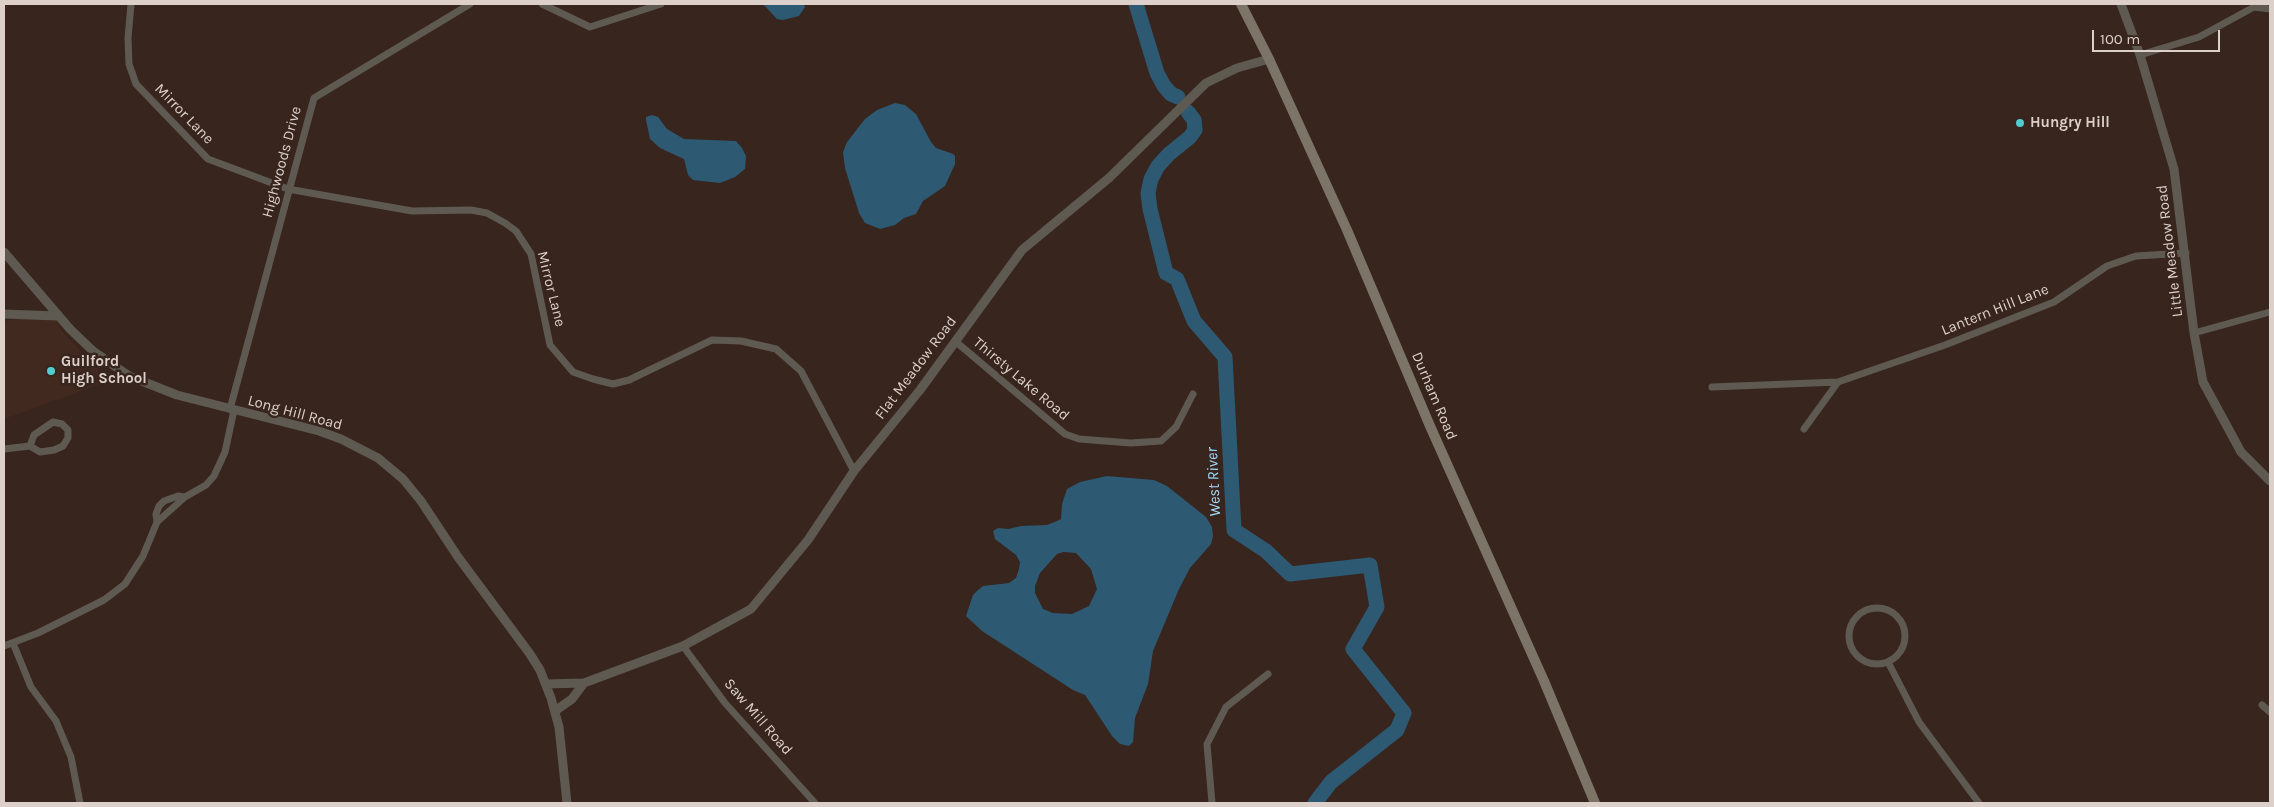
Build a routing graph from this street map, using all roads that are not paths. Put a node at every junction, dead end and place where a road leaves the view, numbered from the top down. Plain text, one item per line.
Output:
1 (132, 4) edge
2 (470, 4) edge
3 (542, 4) edge
4 (661, 4) edge
5 (1241, 4) edge
6 (2121, 4) edge
7 (2270, 9) edge
8 (2140, 55) junction
9 (1269, 59) junction
10 (288, 189) junction
11 (4, 252) edge
12 (2186, 253) junction
13 (2270, 312) edge
14 (4, 314) edge
15 (57, 316) junction
16 (2194, 333) junction
17 (954, 342) junction
18 (1838, 382) junction
19 (1712, 387) dead end
20 (1193, 394) dead end
21 (232, 410) junction
22 (1804, 429) dead end
23 (30, 446) junction
24 (4, 449) edge
25 (854, 471) junction
26 (2270, 481) edge
27 (185, 497) junction
28 (157, 522) junction
29 (13, 643) junction
30 (4, 646) edge
31 (683, 646) junction
32 (1888, 662) junction
33 (1268, 674) dead end
34 (584, 683) junction
35 (546, 684) junction
36 (2262, 705) dead end
37 (555, 711) junction
38 (2270, 712) edge
39 (80, 803) edge
40 (567, 803) edge
41 (815, 803) edge
42 (1212, 803) edge
43 (1595, 803) edge
44 (1979, 803) edge

1 - 10 street, Mirror Lane
2 - 10 street, Highwoods Drive
3 - 4 street
5 - 9 main road, Durham Road
6 - 8 street, Little Meadow Road
7 - 8 street
8 - 12 street, Little Meadow Road
9 - 17 street, Flat Meadow Road
9 - 43 main road, Durham Road
10 - 21 street, Highwoods Drive
10 - 25 street, Mirror Lane
11 - 15 street, Long Hill Road
12 - 16 street, Little Meadow Road
12 - 18 street, Lantern Hill Lane
13 - 16 street
14 - 15 street
15 - 21 street, Long Hill Road
16 - 26 street, Little Meadow Road
17 - 20 street, Thirsty Lake Road
17 - 25 street, Flat Meadow Road
18 - 19 street, Lantern Hill Lane
18 - 22 street
21 - 27 street, Highwoods Drive
21 - 35 street, Long Hill Road
23 - 23 street
23 - 24 street
25 - 31 street, Flat Meadow Road
27 - 28 street
27 - 28 street
28 - 29 street
29 - 30 street
29 - 39 street
31 - 34 street, Flat Meadow Road
31 - 41 street, Saw Mill Road
32 - 32 street
32 - 44 street
33 - 42 street
34 - 35 street, Flat Meadow Road
34 - 37 street, Flat Meadow Road
35 - 37 street, Long Hill Road
36 - 38 street
37 - 40 street, Long Hill Road

